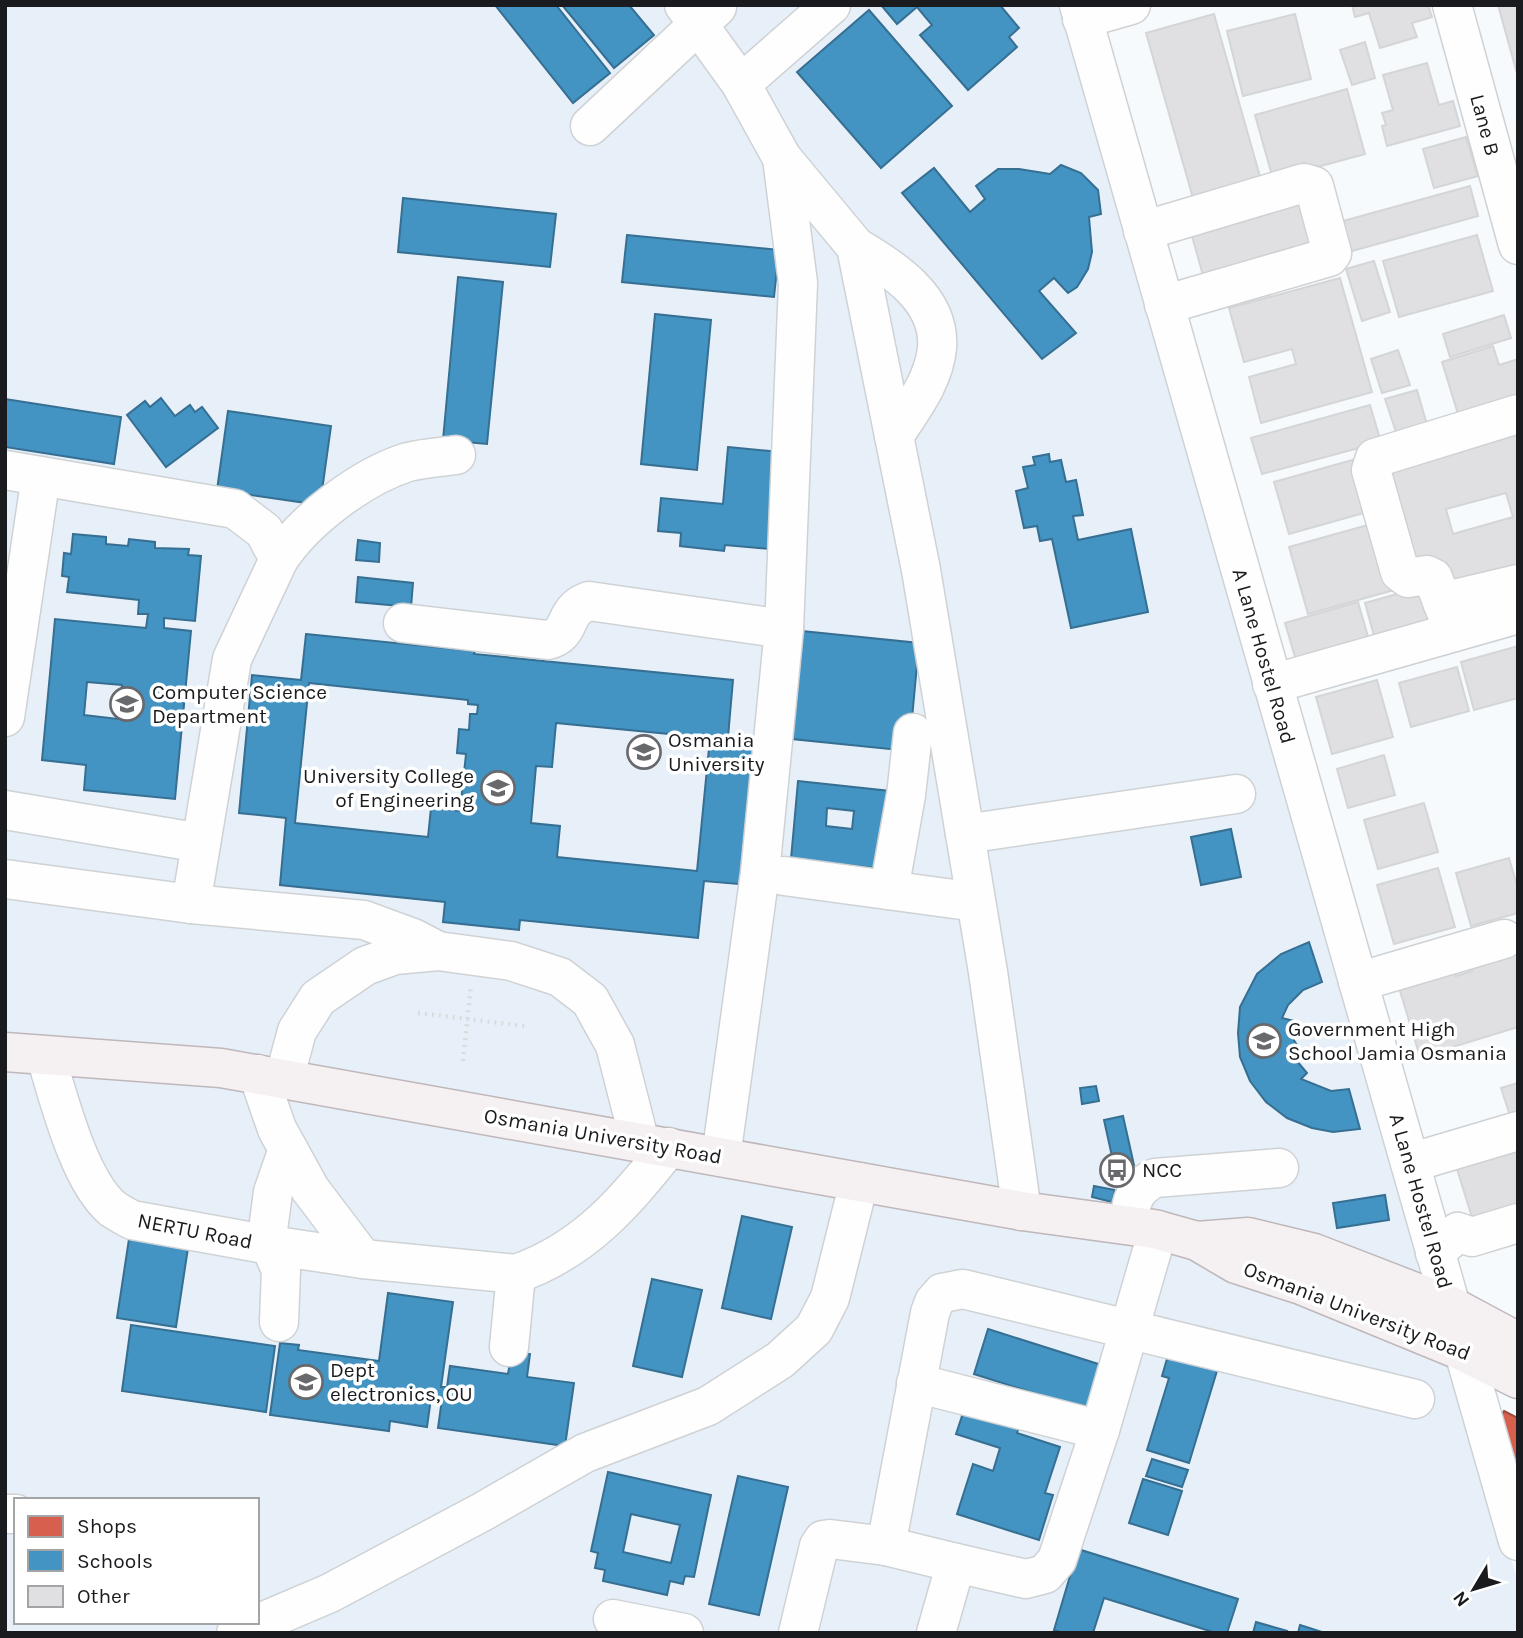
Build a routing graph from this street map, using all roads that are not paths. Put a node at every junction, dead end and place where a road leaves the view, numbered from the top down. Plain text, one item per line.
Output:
1 (831, 5) edge
2 (1131, 5) edge
3 (1452, 5) edge
4 (701, 11) edge
5 (1080, 12) edge
6 (741, 84) junction
7 (590, 126) dead end
8 (782, 158) junction
9 (1143, 231) junction
10 (1516, 233) edge
11 (856, 247) junction
12 (1164, 305) junction
13 (1518, 414) edge
14 (894, 436) junction
15 (456, 455) dead end
16 (23, 473) edge
17 (279, 559) junction
18 (1518, 584) edge
19 (1518, 614) edge
20 (13, 617) edge
21 (1448, 617) junction
22 (403, 623) dead end
23 (784, 629) junction
24 (1272, 684) junction
25 (5, 717) edge
26 (913, 733) dead end
27 (1236, 794) dead end
28 (5, 810) edge
29 (965, 834) junction
30 (201, 843) junction
31 (784, 877) dead end
32 (5, 879) edge
33 (902, 892) junction
34 (976, 902) junction
35 (191, 904) junction
36 (1504, 939) dead end
37 (456, 954) junction
38 (1358, 982) junction
39 (5, 1052) edge
40 (46, 1057) junction
41 (271, 1077) junction
42 (1518, 1131) edge
43 (654, 1145) junction
44 (288, 1149) junction
45 (722, 1157) junction
46 (1423, 1159) junction
47 (1279, 1168) dead end
48 (859, 1182) junction
49 (1022, 1210) junction
50 (1518, 1223) edge
51 (1143, 1227) junction
52 (1197, 1241) junction
53 (1446, 1242) junction
54 (270, 1245) junction
55 (363, 1259) junction
56 (516, 1274) junction
57 (1451, 1306) junction
58 (279, 1322) dead end
59 (1129, 1329) junction
60 (1518, 1342) edge
61 (509, 1347) dead end
62 (1462, 1351) junction
63 (1518, 1379) edge
64 (916, 1383) junction
65 (1415, 1399) dead end
66 (1100, 1430) junction
67 (1518, 1541) edge
68 (886, 1546) junction
69 (956, 1563) junction
70 (613, 1619) dead end
71 (259, 1623) edge
72 (257, 1624) edge
73 (236, 1633) edge
74 (684, 1633) edge
75 (798, 1633) edge
76 (936, 1633) edge

1 - 6 street
2 - 5 street
3 - 10 street, Lane B
4 - 6 street
4 - 7 street
5 - 9 street, A Lane Hostel Road
6 - 8 street
8 - 11 street
8 - 23 street
9 - 12 street, A Lane Hostel Road
9 - 12 street
11 - 14 street
11 - 14 street
12 - 24 street, A Lane Hostel Road
13 - 21 street
14 - 29 street
15 - 17 street
16 - 17 street
16 - 20 street
17 - 30 street
18 - 21 street
19 - 21 street
20 - 25 street
21 - 24 street
22 - 23 street
23 - 45 street
24 - 38 street, A Lane Hostel Road
26 - 33 street
27 - 29 street
28 - 30 street
29 - 34 street
30 - 35 street
31 - 33 street
32 - 35 street
33 - 34 street
34 - 49 street
35 - 37 street
36 - 38 street
37 - 41 street
37 - 43 street
38 - 46 street, A Lane Hostel Road
39 - 40 main road, Osmania University Road
40 - 41 main road, Osmania University Road
40 - 54 street, NERTU Road
41 - 43 main road, Osmania University Road
41 - 44 street
42 - 46 street
43 - 45 main road, Osmania University Road
43 - 56 street
44 - 54 street
44 - 55 street
45 - 48 main road, Osmania University Road
46 - 53 street, A Lane Hostel Road
47 - 51 street
48 - 49 main road, Osmania University Road
48 - 71 street
49 - 51 main road, Osmania University Road
50 - 53 street
51 - 52 main road, Osmania University Road
51 - 59 street
52 - 57 main road, Osmania University Road
52 - 62 main road, Osmania University Road
53 - 57 street, A Lane Hostel Road
54 - 55 street, NERTU Road
54 - 58 street
55 - 56 street, NERTU Road
56 - 61 street
57 - 60 main road, Osmania University Road
57 - 62 street, A Lane Hostel Road
59 - 64 street
59 - 65 street
59 - 66 street
62 - 63 main road, Osmania University Road
62 - 67 street, A Lane Hostel Road
64 - 66 street
64 - 68 street
66 - 69 street
68 - 69 street
68 - 75 street
69 - 76 street
70 - 74 street
72 - 73 street

